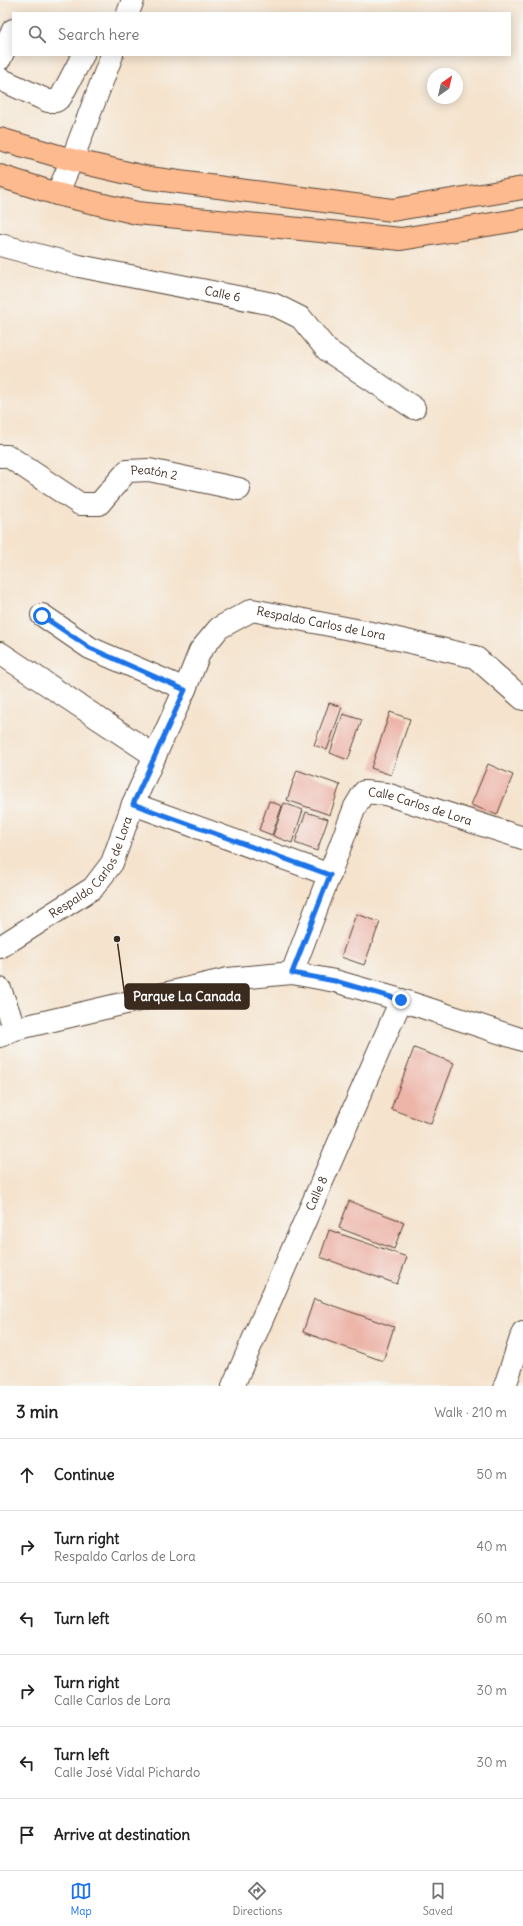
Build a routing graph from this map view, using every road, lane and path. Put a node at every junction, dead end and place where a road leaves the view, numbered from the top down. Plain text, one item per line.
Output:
1 (133, 0) edge
2 (128, 12) edge
3 (12, 32) edge
4 (82, 56) edge
5 (112, 56) edge
6 (0, 59) edge
7 (0, 79) edge
8 (0, 139) edge
9 (72, 160) junction
10 (0, 176) edge
11 (523, 188) edge
12 (57, 194) junction
13 (523, 219) edge
14 (0, 245) edge
15 (414, 408) dead end
16 (0, 456) edge
17 (239, 489) dead end
18 (42, 616) dead end
19 (0, 653) edge
20 (185, 690) junction
21 (523, 699) edge
22 (155, 756) junction
23 (133, 804) junction
24 (523, 838) edge
25 (330, 875) junction
26 (0, 947) edge
27 (292, 973) junction
28 (0, 988) edge
29 (401, 1000) junction
30 (8, 1033) edge
31 (523, 1040) edge
32 (523, 1332) edge
33 (232, 1386) edge
34 (505, 1386) edge

1 - 2 street
3 - 6 street
4 - 7 street
5 - 9 street
8 - 9 main road
9 - 11 main road
9 - 12 street
10 - 12 main road
12 - 13 main road
14 - 15 street, Calle 6
16 - 17 street, Peatón 2
18 - 20 street
19 - 22 street
20 - 21 street, Respaldo Carlos de Lora
20 - 22 street, Respaldo Carlos de Lora
22 - 23 street, Respaldo Carlos de Lora
23 - 25 street
23 - 26 street, Respaldo Carlos de Lora
24 - 25 street, Calle Carlos de Lora
25 - 27 street, Calle Carlos de Lora
27 - 29 street
27 - 30 street
28 - 30 street
29 - 31 street
29 - 33 street, Calle 8
32 - 34 street

